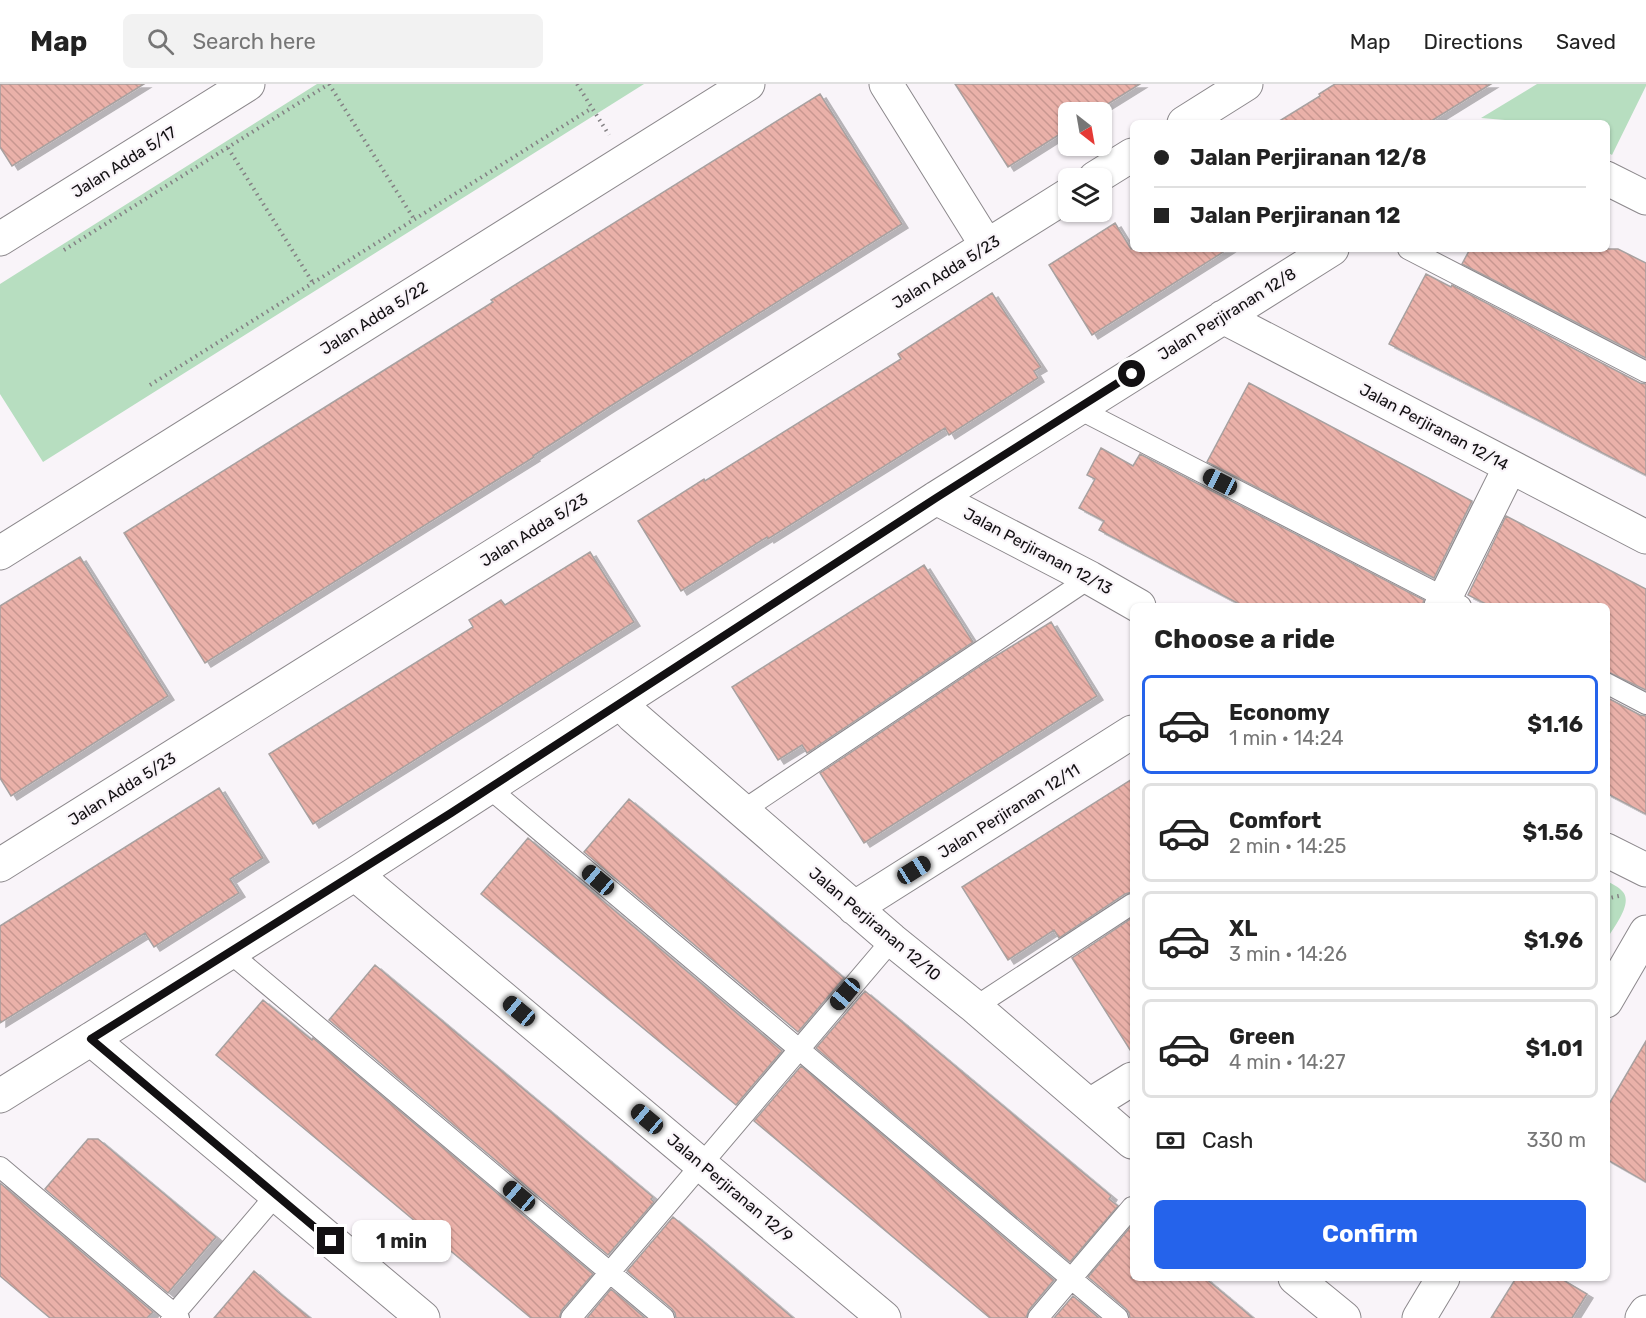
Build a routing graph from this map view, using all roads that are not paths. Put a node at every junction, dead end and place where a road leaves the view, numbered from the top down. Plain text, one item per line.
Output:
1 (248, 84) edge
2 (748, 84) edge
3 (886, 84) edge
4 (1246, 84) edge
5 (1189, 120) edge
6 (1130, 156) edge
7 (1111, 168) edge
8 (1610, 180) edge
9 (1646, 198) edge
10 (1058, 201) edge
11 (0, 239) edge
12 (987, 246) junction
13 (1327, 252) edge
14 (1414, 252) edge
15 (1223, 317) junction
16 (1646, 372) edge
17 (1077, 408) junction
18 (1510, 467) junction
19 (936, 498) junction
20 (1646, 537) edge
21 (0, 553) edge
22 (1090, 578) junction
23 (1134, 603) edge
24 (1449, 603) edge
25 (1610, 685) edge
26 (621, 703) junction
27 (1646, 704) edge
28 (1130, 733) edge
29 (489, 788) junction
30 (742, 810) junction
31 (1610, 852) edge
32 (0, 866) edge
33 (1646, 870) edge
34 (355, 874) junction
35 (1130, 905) edge
36 (855, 908) junction
37 (1646, 932) edge
38 (892, 940) junction
39 (229, 952) junction
40 (1610, 994) edge
41 (975, 1007) junction
42 (91, 1039) junction
43 (799, 1049) junction
44 (1130, 1080) edge
45 (0, 1096) edge
46 (1090, 1105) junction
47 (1130, 1140) edge
48 (701, 1165) junction
49 (0, 1167) edge
50 (276, 1195) junction
51 (1130, 1209) edge
52 (610, 1272) junction
53 (1071, 1279) junction
54 (1299, 1281) edge
55 (1441, 1281) edge
56 (1646, 1312) edge
57 (175, 1317) edge
58 (423, 1318) edge
59 (571, 1318) edge
60 (664, 1318) edge
61 (884, 1318) edge
62 (1038, 1318) edge
63 (1118, 1318) edge
64 (1344, 1318) edge
65 (1419, 1318) edge
66 (1642, 1318) edge

1 - 11 street, Jalan Adda 5/17
2 - 21 street, Jalan Adda 5/22
3 - 12 street
4 - 5 street
6 - 7 street
8 - 9 street
10 - 12 street, Jalan Adda 5/23
12 - 32 street, Jalan Adda 5/23
13 - 15 street, Jalan Perjiranan 12/8
14 - 16 lane
15 - 17 street, Jalan Perjiranan 12/8
15 - 18 street, Jalan Perjiranan 12/14
17 - 19 street, Jalan Perjiranan 12/8
17 - 24 lane
18 - 20 street, Jalan Perjiranan 12/14
18 - 24 street
19 - 22 street, Jalan Perjiranan 12/13
19 - 26 street, Jalan Perjiranan 12/8
22 - 23 street, Jalan Perjiranan 12/13
22 - 30 lane
25 - 27 lane
26 - 29 street, Jalan Perjiranan 12/8
26 - 30 street, Jalan Perjiranan 12/10
28 - 36 street, Jalan Perjiranan 12/11
29 - 34 street, Jalan Perjiranan 12/8
29 - 43 lane
30 - 36 street, Jalan Perjiranan 12/10
31 - 33 street
34 - 39 street, Jalan Perjiranan 12/8
34 - 48 street, Jalan Perjiranan 12/9
35 - 41 lane
36 - 38 street, Jalan Perjiranan 12/10
37 - 40 street
38 - 41 street, Jalan Perjiranan 12/10
38 - 43 lane
39 - 42 street, Jalan Perjiranan 12/8
39 - 52 lane
41 - 46 street, Jalan Perjiranan 12/10
42 - 45 street, Jalan Perjiranan 12/8
42 - 50 street
43 - 48 lane
43 - 53 lane
44 - 46 street
46 - 47 street, Jalan Perjiranan 12/10
48 - 52 lane
48 - 61 street, Jalan Perjiranan 12/9
49 - 57 lane
50 - 57 lane
50 - 58 street
51 - 53 lane
52 - 59 lane
52 - 60 lane
53 - 62 lane
53 - 63 lane
54 - 64 street
55 - 65 street
56 - 66 street

